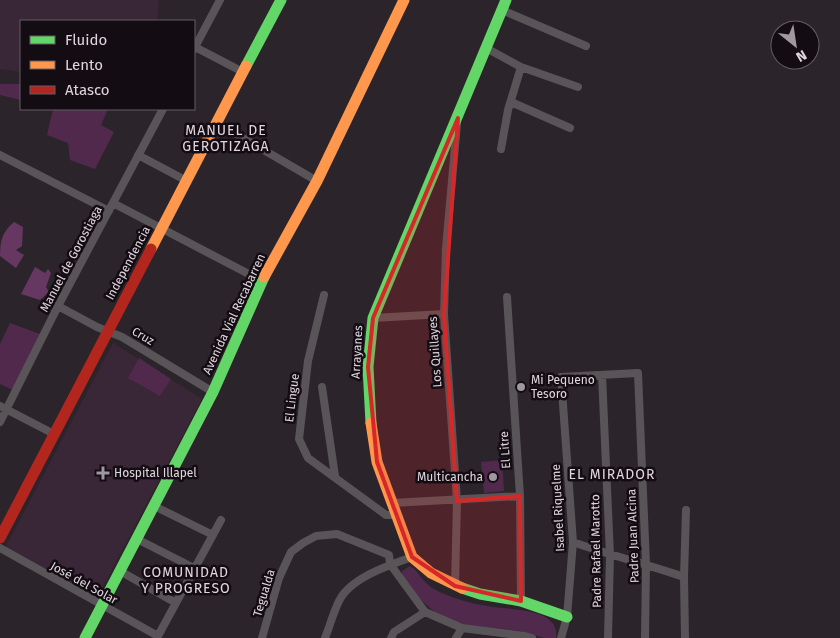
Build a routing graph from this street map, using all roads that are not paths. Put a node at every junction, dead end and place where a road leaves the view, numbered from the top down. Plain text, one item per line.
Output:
1 (220, 0) edge
2 (281, 0) edge
3 (404, 0) edge
4 (504, 5) edge
5 (195, 46) edge
6 (586, 46) dead end
7 (195, 48) edge
8 (486, 48) junction
9 (521, 67) junction
10 (244, 72) junction
11 (578, 87) dead end
12 (510, 102) junction
13 (162, 110) edge
14 (458, 118) junction
15 (217, 123) junction
16 (570, 128) dead end
17 (501, 149) dead end
18 (0, 155) edge
19 (138, 156) junction
20 (186, 181) junction
21 (317, 181) junction
22 (113, 203) junction
23 (108, 211) junction
24 (162, 228) junction
25 (262, 281) junction
26 (324, 295) dead end
27 (507, 297) dead end
28 (58, 306) junction
29 (444, 314) junction
30 (373, 318) junction
31 (108, 331) junction
32 (602, 375) junction
33 (322, 387) dead end
34 (213, 392) junction
35 (3, 408) edge
36 (0, 422) edge
37 (54, 434) junction
38 (335, 476) junction
39 (520, 496) junction
40 (457, 500) junction
41 (392, 503) junction
42 (154, 506) junction
43 (686, 510) dead end
44 (396, 515) junction
45 (221, 520) dead end
46 (212, 535) junction
47 (0, 538) edge
48 (136, 539) junction
49 (573, 542) junction
50 (0, 548) edge
51 (610, 555) junction
52 (412, 557) junction
53 (390, 564) junction
54 (646, 564) junction
55 (194, 568) junction
56 (120, 572) junction
57 (684, 577) junction
58 (455, 586) junction
59 (521, 601) junction
60 (176, 603) junction
61 (102, 606) junction
62 (425, 612) junction
63 (567, 617) junction
64 (462, 628) junction
65 (527, 637) edge
66 (608, 637) dead end
67 (86, 638) edge
68 (262, 638) edge
69 (325, 638) edge
70 (392, 638) edge
71 (456, 638) edge
72 (561, 638) edge
73 (645, 638) edge
74 (685, 638) edge

1 - 5 street
2 - 10 street, Independencia
3 - 21 street, Avenida Vial Recabarren
4 - 6 street
4 - 8 street, Arrayanes
7 - 10 street
8 - 9 street
8 - 14 street, Arrayanes
9 - 11 street
9 - 12 street
10 - 15 street, Independencia
12 - 16 street
12 - 17 street
13 - 19 street, Manuel de Gorostiaga
14 - 29 street, Los Quillayes
14 - 30 street, Arrayanes
15 - 20 street, Independencia
15 - 21 street
18 - 23 street
19 - 20 street
19 - 22 street, Manuel de Gorostiaga
20 - 24 street, Independencia
21 - 25 street, Avenida Vial Recabarren
22 - 23 street, Manuel de Gorostiaga
22 - 24 street
23 - 28 street, Manuel de Gorostiaga
24 - 25 street
24 - 31 street, Independencia
25 - 34 street, Avenida Vial Recabarren
26 - 38 street, El Lingue
27 - 39 street, El Litre
28 - 31 street, Cruz
28 - 35 street, Manuel de Gorostiaga
29 - 30 street
29 - 40 street, Los Quillayes
30 - 41 street, Arrayanes
31 - 34 street, Cruz
31 - 37 street, Independencia
32 - 49 street, Isabel Riquelme
32 - 51 street, Padre Rafael Marotto
32 - 54 street, Padre Juan Alcina
33 - 38 street
34 - 42 street, Avenida Vial Recabarren
35 - 36 street, Manuel de Gorostiaga
35 - 37 street
37 - 47 street, Independencia
38 - 44 street, El Lingue
39 - 40 street
39 - 59 street, El Litre
40 - 41 street
40 - 58 street, Los Quillayes
41 - 44 street, Arrayanes
42 - 46 street
42 - 48 street, Avenida Vial Recabarren
43 - 57 street
44 - 52 street, Arrayanes
45 - 46 street
46 - 55 street
48 - 55 street
48 - 56 street, Avenida Vial Recabarren
49 - 51 street
49 - 63 street, Isabel Riquelme
50 - 61 street, José del Solar
51 - 54 street
51 - 66 street, Padre Rafael Marotto
52 - 53 street
52 - 58 street, Arrayanes
53 - 62 street
53 - 68 street, Tegualda
53 - 69 street
54 - 57 street
54 - 73 street, Padre Juan Alcina
55 - 60 street
56 - 60 street
56 - 61 street, Avenida Vial Recabarren
57 - 74 street
58 - 59 street, Arrayanes
59 - 63 street, Arrayanes
60 - 61 street, José del Solar
61 - 67 street, Avenida Vial Recabarren
62 - 64 street
62 - 70 street
63 - 72 street, Isabel Riquelme
64 - 65 street
64 - 71 street

